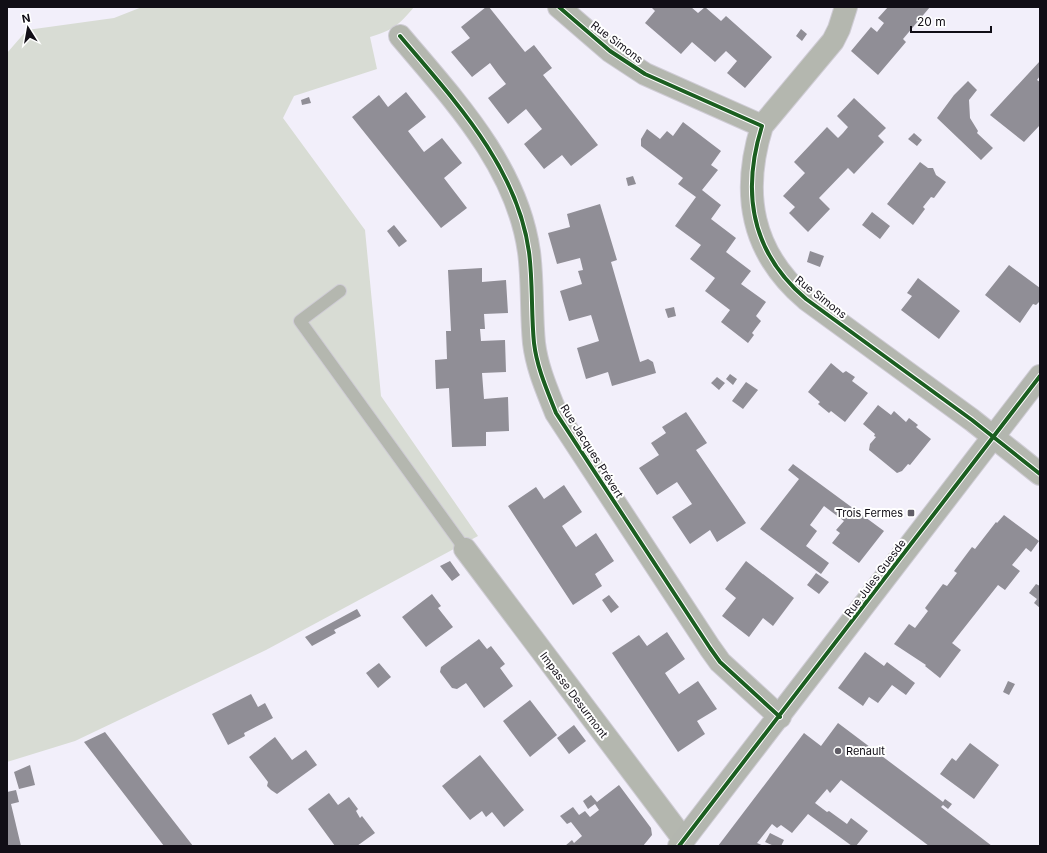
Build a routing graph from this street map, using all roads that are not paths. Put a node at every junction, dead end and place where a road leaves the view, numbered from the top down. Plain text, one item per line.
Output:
1 (559, 7) edge
2 (846, 7) edge
3 (400, 36) dead end
4 (762, 126) junction
5 (340, 291) dead end
6 (1040, 376) edge
7 (994, 437) junction
8 (1040, 474) edge
9 (465, 549) joint
10 (780, 717) junction
11 (681, 843) edge

1 - 4 street, Rue Simons
2 - 4 street
3 - 10 street, Rue Jacques Prévert
4 - 7 street, Rue Simons
5 - 9 lane
6 - 7 main road, Rue Jules Guesde
7 - 8 street, Rue Simons
7 - 10 main road, Rue Jules Guesde
9 - 11 street, Impasse Desurmont
10 - 11 main road, Rue Jules Guesde

